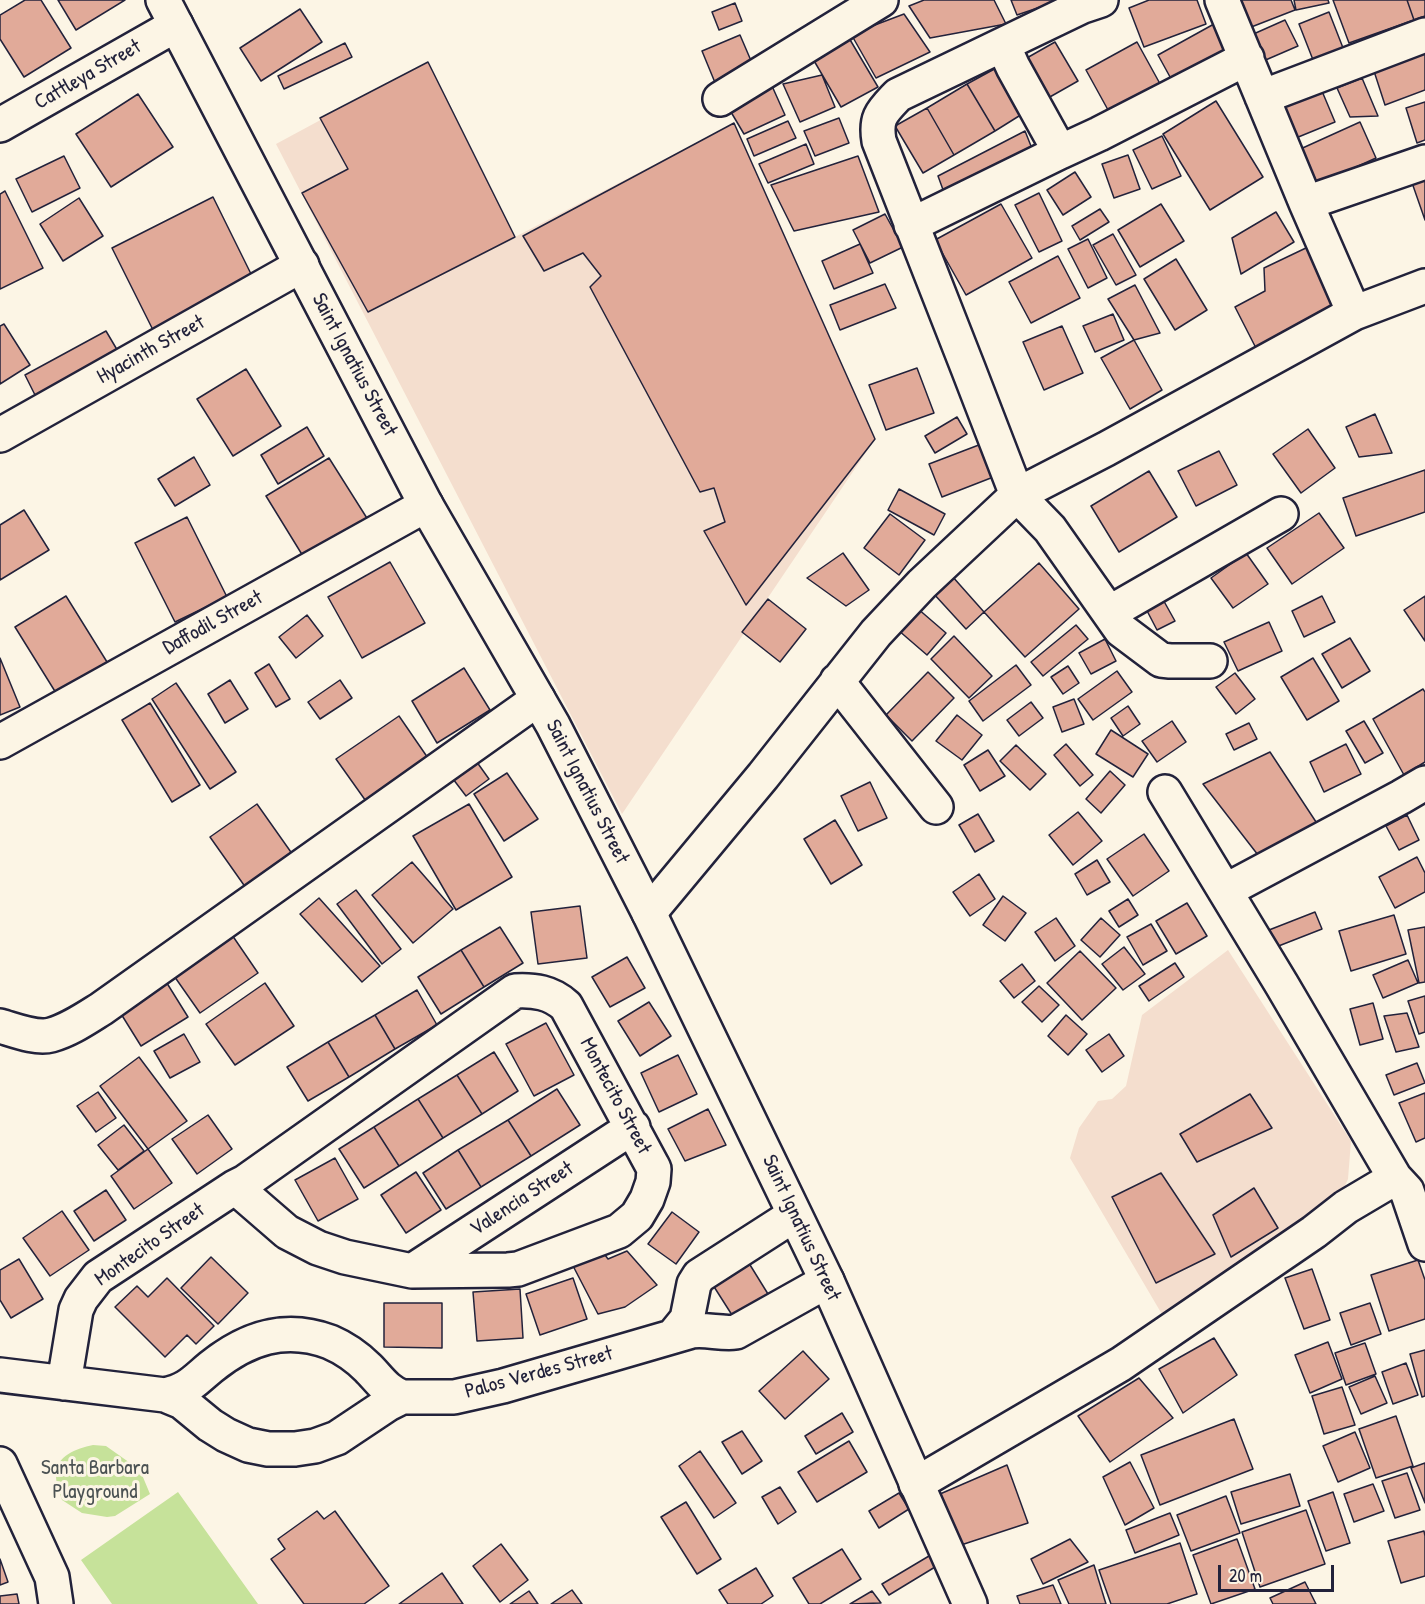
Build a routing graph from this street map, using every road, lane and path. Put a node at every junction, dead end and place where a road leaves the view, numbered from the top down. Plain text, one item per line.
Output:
1 (881, 0) edge
2 (1101, 0) edge
3 (1222, 0) edge
4 (170, 12) edge
5 (1425, 35) edge
6 (1003, 45) junction
7 (1247, 58) junction
8 (1262, 97) junction
9 (720, 99) dead end
10 (0, 125) edge
11 (1060, 152) junction
12 (1425, 162) edge
13 (1306, 203) junction
14 (911, 225) junction
15 (302, 265) junction
16 (1425, 286) edge
17 (1354, 314) junction
18 (0, 435) edge
19 (1017, 495) junction
20 (426, 505) junction
21 (1281, 514) dead end
22 (1109, 613) junction
23 (1210, 661) dead end
24 (837, 681) junction
25 (538, 699) junction
26 (0, 742) edge
27 (1425, 783) edge
28 (1165, 792) dead end
29 (936, 807) dead end
30 (1225, 891) junction
31 (649, 913) junction
32 (12, 1030) edge
33 (633, 1127) junction
34 (1409, 1184) edge
35 (235, 1187) junction
36 (794, 1215) junction
37 (1425, 1244) edge
38 (412, 1271) junction
39 (827, 1281) junction
40 (674, 1335) junction
41 (0, 1375) edge
42 (64, 1383) junction
43 (165, 1395) junction
44 (402, 1397) junction
45 (0, 1464) edge
46 (916, 1484) junction
47 (56, 1604) edge
48 (970, 1604) edge

1 - 9 street
2 - 6 street
3 - 7 street
4 - 10 street, Cattleya Street
4 - 15 street, Saint Ignatius Street
5 - 8 street
6 - 11 street
6 - 14 street
7 - 8 street
7 - 11 street
8 - 13 street
11 - 14 street
12 - 13 street
13 - 17 street
14 - 19 street
15 - 18 street, Hyacinth Street
15 - 20 street, Saint Ignatius Street
16 - 17 street
17 - 19 street
19 - 22 street
19 - 24 street
20 - 25 street, Saint Ignatius Street
20 - 26 street, Daffodil Street
21 - 22 street
22 - 23 street
24 - 29 street
24 - 31 street
25 - 31 street, Saint Ignatius Street
25 - 32 street
27 - 30 street
28 - 30 street
30 - 34 street
31 - 36 street, Saint Ignatius Street
33 - 35 street, Montecito Street
33 - 38 street, Valencia Street
33 - 38 street, Montecito Street
34 - 37 street
34 - 46 street
35 - 38 street, Montecito Street
35 - 42 street, Montecito Street
36 - 39 street, Saint Ignatius Street
36 - 40 street
39 - 40 street, Palos Verdes Street
39 - 46 street, Saint Ignatius Street
40 - 44 street, Palos Verdes Street
41 - 42 street, Palos Verdes Street
42 - 43 street, Palos Verdes Street
43 - 44 street, Palos Verdes Street
43 - 44 street, Palos Verdes Street
45 - 47 street
46 - 48 street, Saint Ignatius Street

